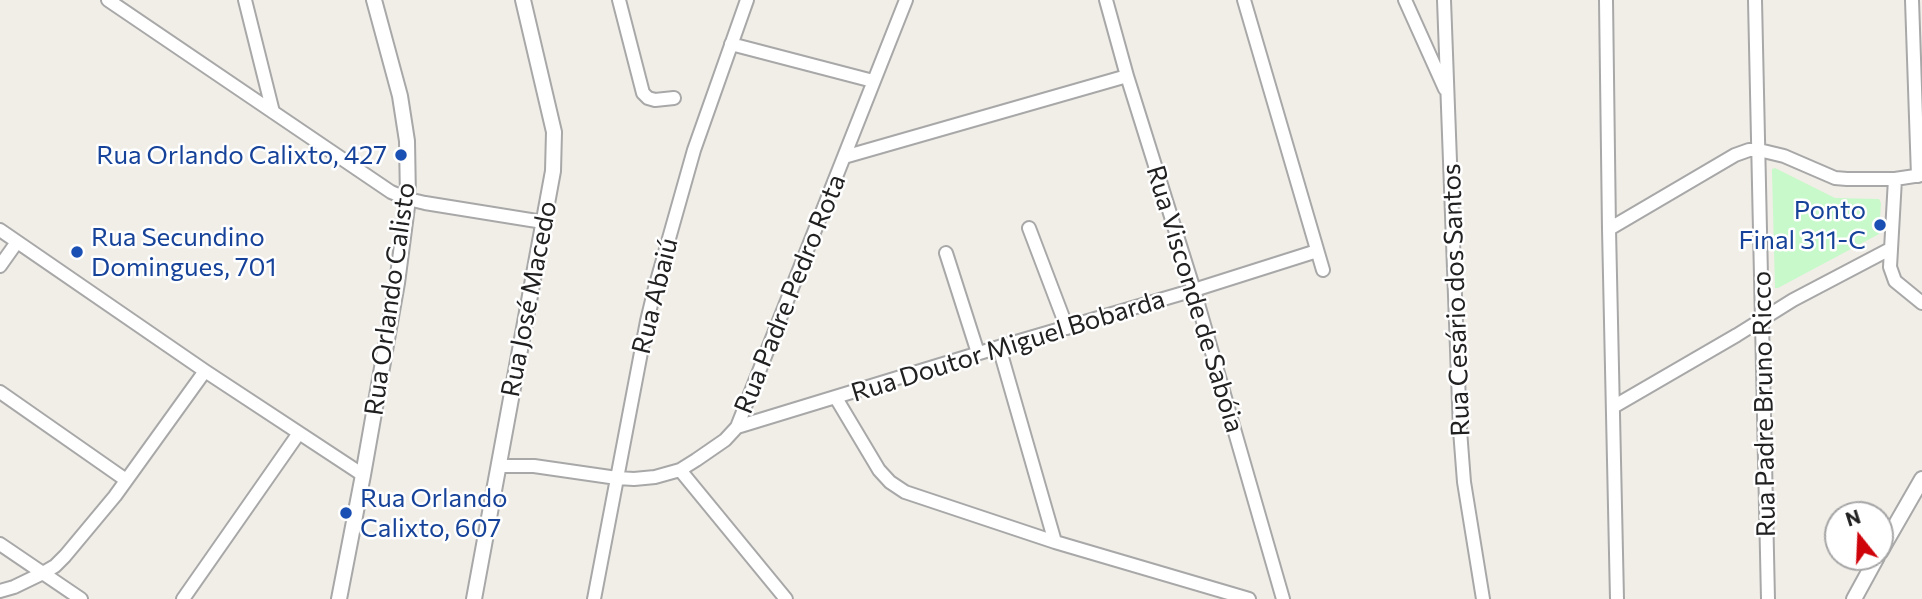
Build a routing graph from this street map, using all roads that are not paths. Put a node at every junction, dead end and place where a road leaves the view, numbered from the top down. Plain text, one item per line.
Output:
1 (108, 0) edge
2 (245, 0) edge
3 (374, 0) edge
4 (523, 0) edge
5 (619, 0) edge
6 (747, 0) edge
7 (906, 0) edge
8 (1106, 0) edge
9 (1244, 0) edge
10 (1405, 0) edge
11 (1444, 0) edge
12 (1606, 0) edge
13 (1755, 0) edge
14 (1912, 0) edge
15 (731, 44) junction
16 (1127, 76) junction
17 (873, 81) junction
18 (1447, 95) junction
19 (674, 98) dead end
20 (273, 112) junction
21 (1759, 150) junction
22 (844, 158) junction
23 (1920, 175) edge
24 (1895, 179) junction
25 (408, 199) junction
26 (543, 222) junction
27 (1029, 228) dead end
28 (1609, 229) junction
29 (0, 230) edge
30 (17, 242) junction
31 (1890, 249) junction
32 (1317, 251) junction
33 (946, 253) dead end
34 (0, 267) edge
35 (1323, 270) dead end
36 (1194, 290) junction
37 (1922, 303) edge
38 (1763, 320) junction
39 (1067, 328) junction
40 (999, 347) junction
41 (978, 353) junction
42 (205, 371) junction
43 (0, 392) edge
44 (836, 398) junction
45 (1613, 407) junction
46 (737, 427) junction
47 (299, 433) junction
48 (498, 466) junction
49 (680, 470) junction
50 (363, 475) junction
51 (617, 478) junction
52 (1922, 479) edge
53 (126, 480) junction
54 (1894, 528) edge
55 (1055, 542) junction
56 (0, 544) edge
57 (1869, 571) edge
58 (43, 573) junction
59 (0, 591) edge
60 (81, 599) edge
61 (183, 599) edge
62 (339, 599) edge
63 (474, 599) edge
64 (594, 599) edge
65 (786, 599) edge
66 (1249, 599) edge
67 (1283, 599) edge
68 (1483, 599) edge
69 (1617, 599) edge
70 (1768, 599) edge
71 (1854, 599) edge

1 - 20 street
2 - 20 street
3 - 25 street, Rua Orlando Calisto
4 - 26 street, Rua José Macedo
5 - 19 street
6 - 15 street, Rua Abaiú
7 - 17 street, Rua Padre Pedro Rota
8 - 16 street, Rua Visconde de Sabóia
9 - 32 street
10 - 18 street
11 - 18 street, Rua Cesário dos Santos
12 - 28 street
13 - 21 street, Rua Padre Bruno Ricco
14 - 23 street
15 - 17 street
15 - 51 street, Rua Abaiú
16 - 22 street
16 - 36 street, Rua Visconde de Sabóia
17 - 22 street, Rua Padre Pedro Rota
18 - 68 street, Rua Cesário dos Santos
20 - 25 street
21 - 24 street
21 - 28 street
21 - 38 street, Rua Padre Bruno Ricco
22 - 46 street, Rua Padre Pedro Rota
23 - 24 street
24 - 31 street
25 - 26 street
25 - 50 street, Rua Orlando Calisto
26 - 48 street, Rua José Macedo
27 - 39 street
28 - 45 street
29 - 30 street
30 - 34 street
30 - 42 street
31 - 37 street
31 - 38 street
32 - 35 street
32 - 36 street, Rua Doutor Miguel Bobarda
33 - 41 street
36 - 39 street, Rua Doutor Miguel Bobarda
36 - 67 street, Rua Visconde de Sabóia
38 - 45 street
38 - 70 street, Rua Padre Bruno Ricco
39 - 40 street, Rua Doutor Miguel Bobarda
40 - 41 street, Rua Doutor Miguel Bobarda
40 - 55 street
41 - 44 street, Rua Doutor Miguel Bobarda
42 - 47 street
42 - 53 street
43 - 53 street
44 - 46 street, Rua Doutor Miguel Bobarda
44 - 55 street
45 - 69 street
46 - 49 street, Rua Padre Pedro Rota
47 - 50 street
47 - 61 street
48 - 51 street, Rua Padre Pedro Rota
48 - 63 street, Rua José Macedo
49 - 51 street, Rua Padre Pedro Rota
49 - 65 street
50 - 62 street, Rua Orlando Calisto
51 - 64 street, Rua Abaiú
52 - 54 street
53 - 58 street
55 - 66 street
56 - 58 street
57 - 71 street
58 - 59 street
58 - 60 street

